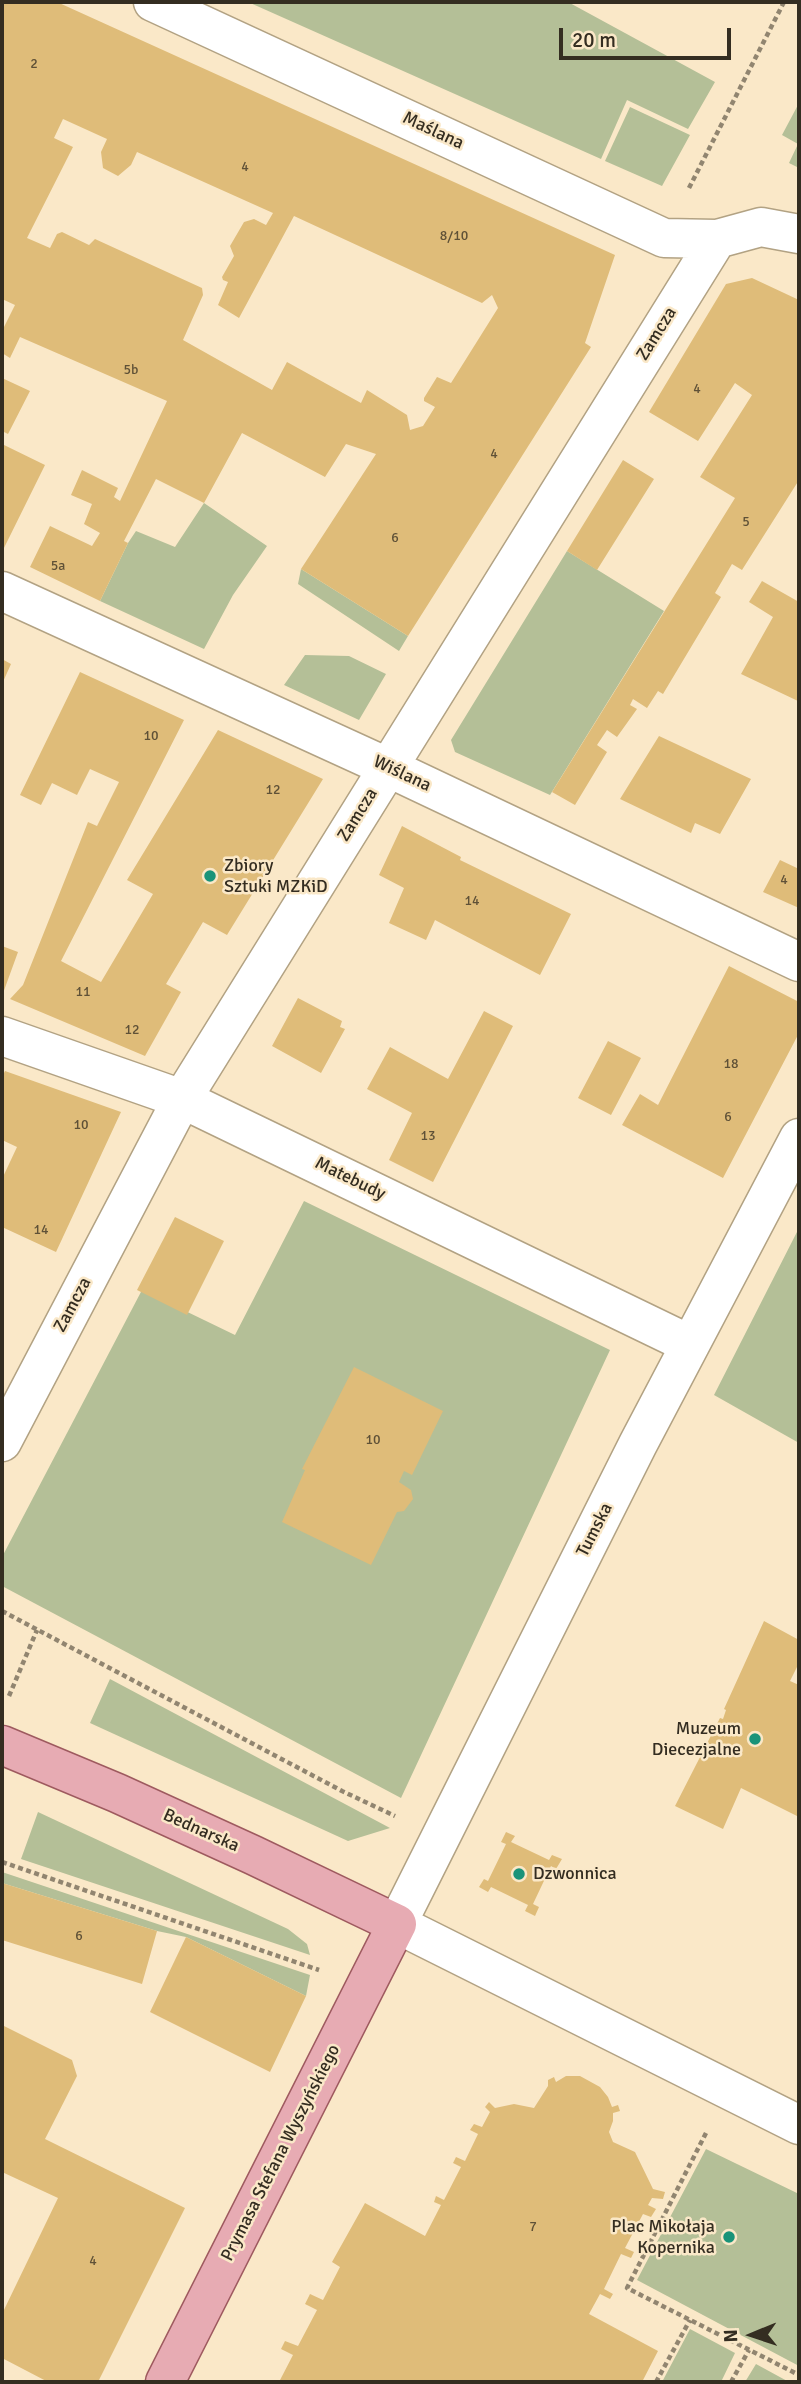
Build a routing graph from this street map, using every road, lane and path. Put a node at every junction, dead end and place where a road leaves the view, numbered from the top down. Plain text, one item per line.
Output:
1 (153, 2) edge
2 (784, 2) edge
3 (799, 234) edge
4 (664, 238) junction
5 (717, 239) junction
6 (2, 591) edge
7 (387, 767) junction
8 (799, 962) edge
9 (2, 1036) edge
10 (182, 1099) junction
11 (799, 1138) edge
12 (690, 1344) junction
13 (2, 1442) edge
14 (2, 1611) edge
15 (37, 1630) junction
16 (5, 1703) dead end
17 (2, 1745) edge
18 (342, 1791) dead end
19 (2, 1862) edge
20 (397, 1924) junction
21 (324, 1971) dead end
22 (711, 2123) dead end
23 (799, 2124) edge
24 (690, 2320) junction
25 (749, 2350) junction
26 (799, 2375) edge
27 (165, 2382) edge
28 (656, 2382) edge
29 (731, 2382) edge

1 - 4 street, Maślana
2 - 4 path
3 - 5 street, Maślana
4 - 5 street, Maślana
5 - 7 street, Zamcza
6 - 7 street, Wiślana
7 - 8 street, Wiślana
7 - 10 street, Zamcza
9 - 10 street, Matebudy
10 - 12 street, Matebudy
10 - 13 street, Zamcza
11 - 12 street, Tumska
12 - 20 street, Tumska
14 - 15 path
15 - 16 path
15 - 18 path
17 - 20 main road, Bednarska
19 - 21 path
20 - 23 street
20 - 27 main road, Prymasa Stefana Wyszyńskiego
22 - 24 path
24 - 25 path
24 - 28 path
25 - 26 path
25 - 29 path

